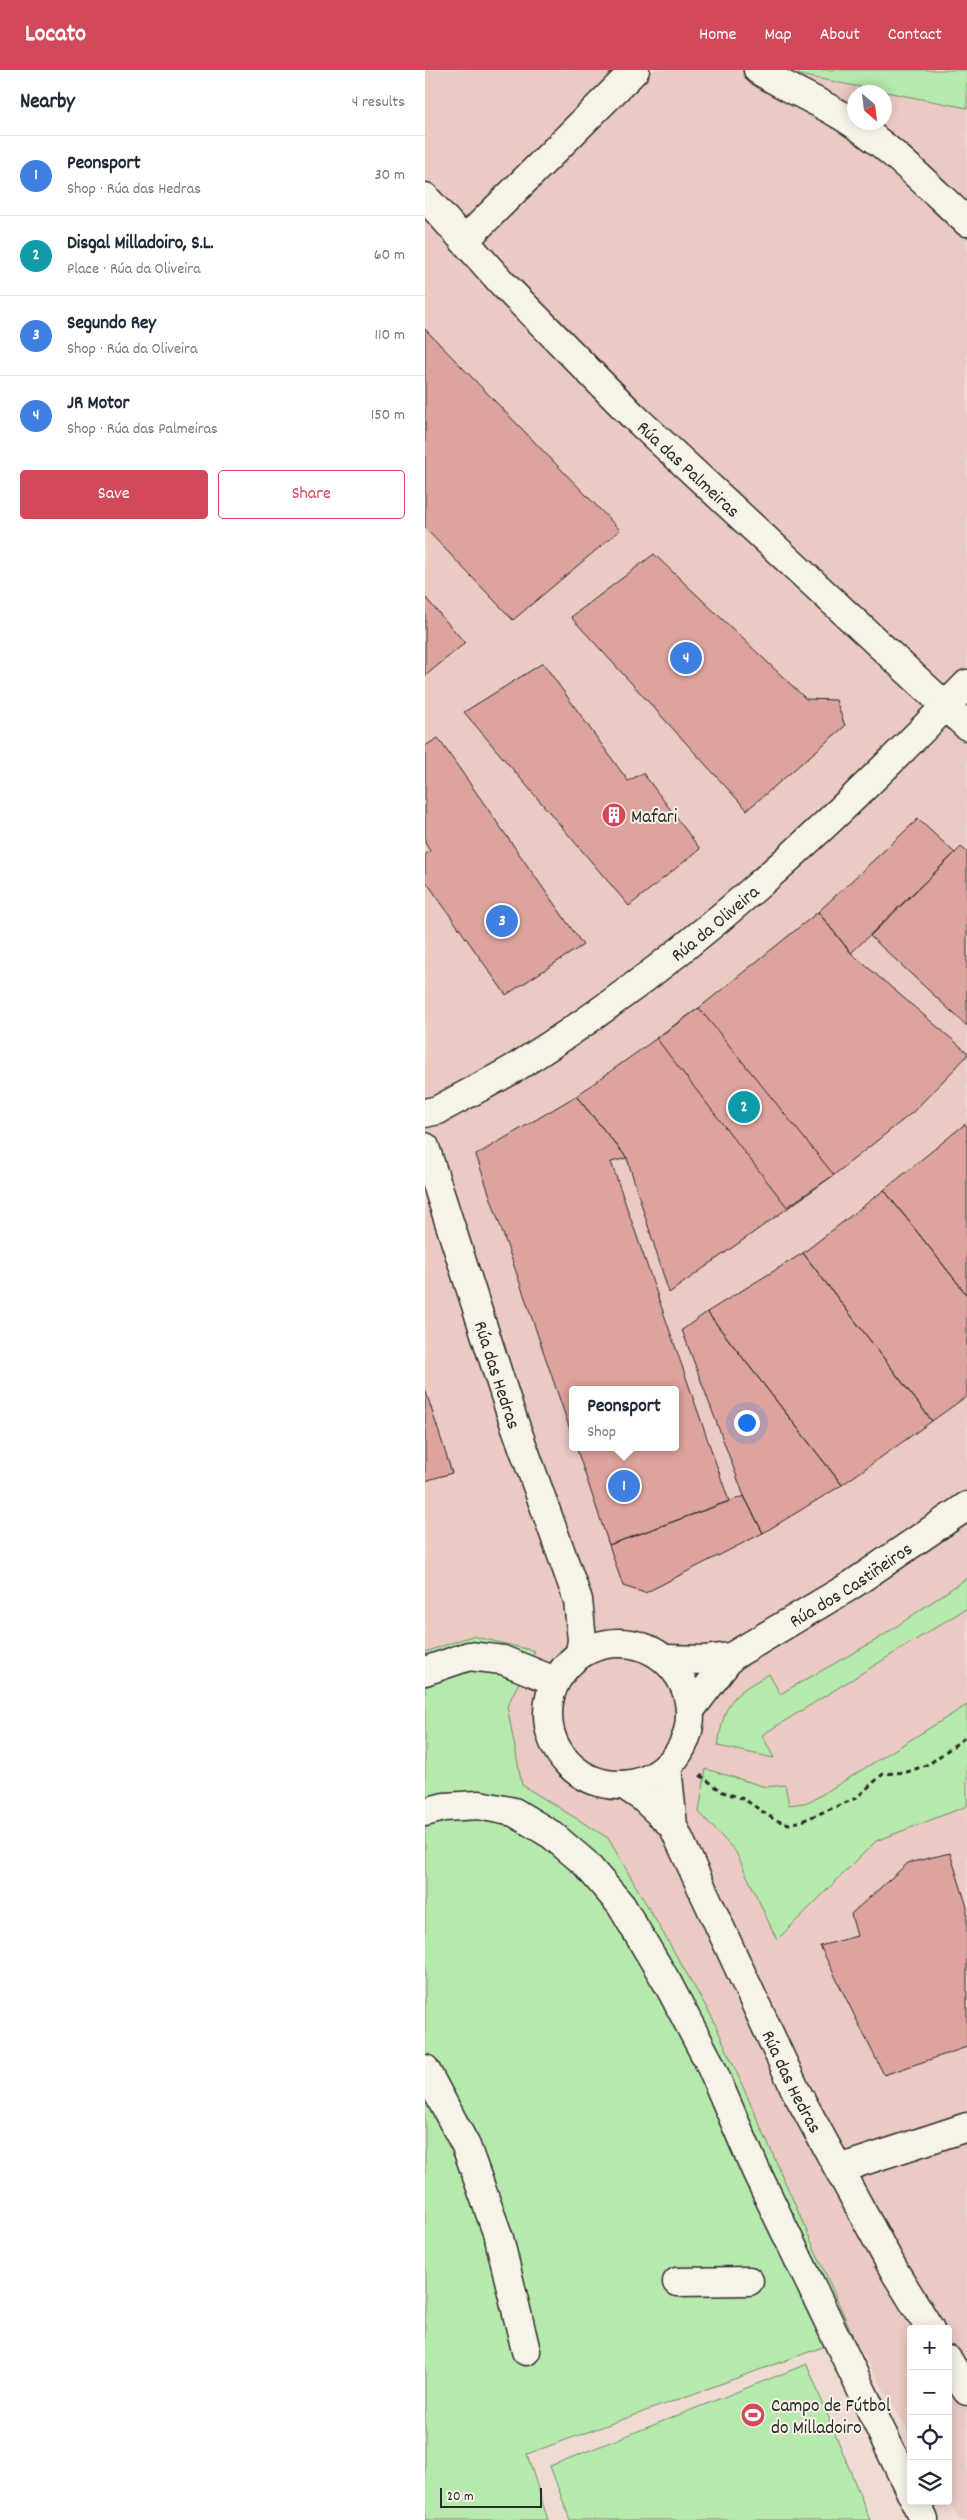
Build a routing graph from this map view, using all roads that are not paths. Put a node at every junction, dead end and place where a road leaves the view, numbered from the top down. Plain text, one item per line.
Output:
1 (635, 70) edge
2 (758, 70) edge
3 (425, 197) edge
4 (967, 222) edge
5 (464, 241) junction
6 (967, 684) edge
7 (946, 706) junction
8 (967, 726) edge
9 (425, 1113) edge
10 (425, 1147) edge
11 (967, 1506) edge
12 (578, 1600) junction
13 (631, 1644) junction
14 (580, 1653) junction
15 (731, 1657) junction
16 (665, 1659) junction
17 (425, 1671) edge
18 (555, 1681) junction
19 (691, 1709) junction
20 (671, 1762) junction
21 (624, 1785) junction
22 (425, 1812) edge
23 (673, 1826) junction
24 (425, 2069) edge
25 (967, 2127) edge
26 (839, 2169) junction
27 (749, 2281) dead end
28 (677, 2282) dead end
29 (928, 2325) edge
30 (526, 2351) dead end
31 (952, 2367) edge
32 (967, 2391) edge
33 (907, 2485) edge
34 (917, 2505) edge
35 (924, 2520) edge

1 - 5 street
2 - 4 street
3 - 5 street, Rúa das Palmeiras
5 - 7 street, Rúa das Palmeiras
6 - 7 street, Rúa da Oliveira
7 - 8 street, Rúa das Palmeiras
7 - 9 street, Rúa da Oliveira
10 - 12 street, Rúa das Hedras
11 - 15 street, Rúa dos Castiñeiros
12 - 13 street, Rúa das Hedras
12 - 14 street, Rúa das Hedras
13 - 14 street, Rúa das Hedras
13 - 16 street, Rúa das Hedras
14 - 18 street, Rúa das Hedras
15 - 16 street, Rúa dos Castiñeiros
15 - 19 street, Rúa dos Castiñeiros
16 - 19 street, Rúa das Hedras
17 - 18 street
18 - 21 street, Rúa das Hedras
19 - 20 street, Rúa das Hedras
20 - 21 street, Rúa das Hedras
20 - 23 street, Rúa das Hedras
21 - 23 street, Rúa das Hedras
22 - 33 street
23 - 26 street, Rúa das Hedras
24 - 30 street
25 - 26 street
26 - 29 street, Rúa das Hedras
27 - 28 street
31 - 32 street
34 - 35 street

